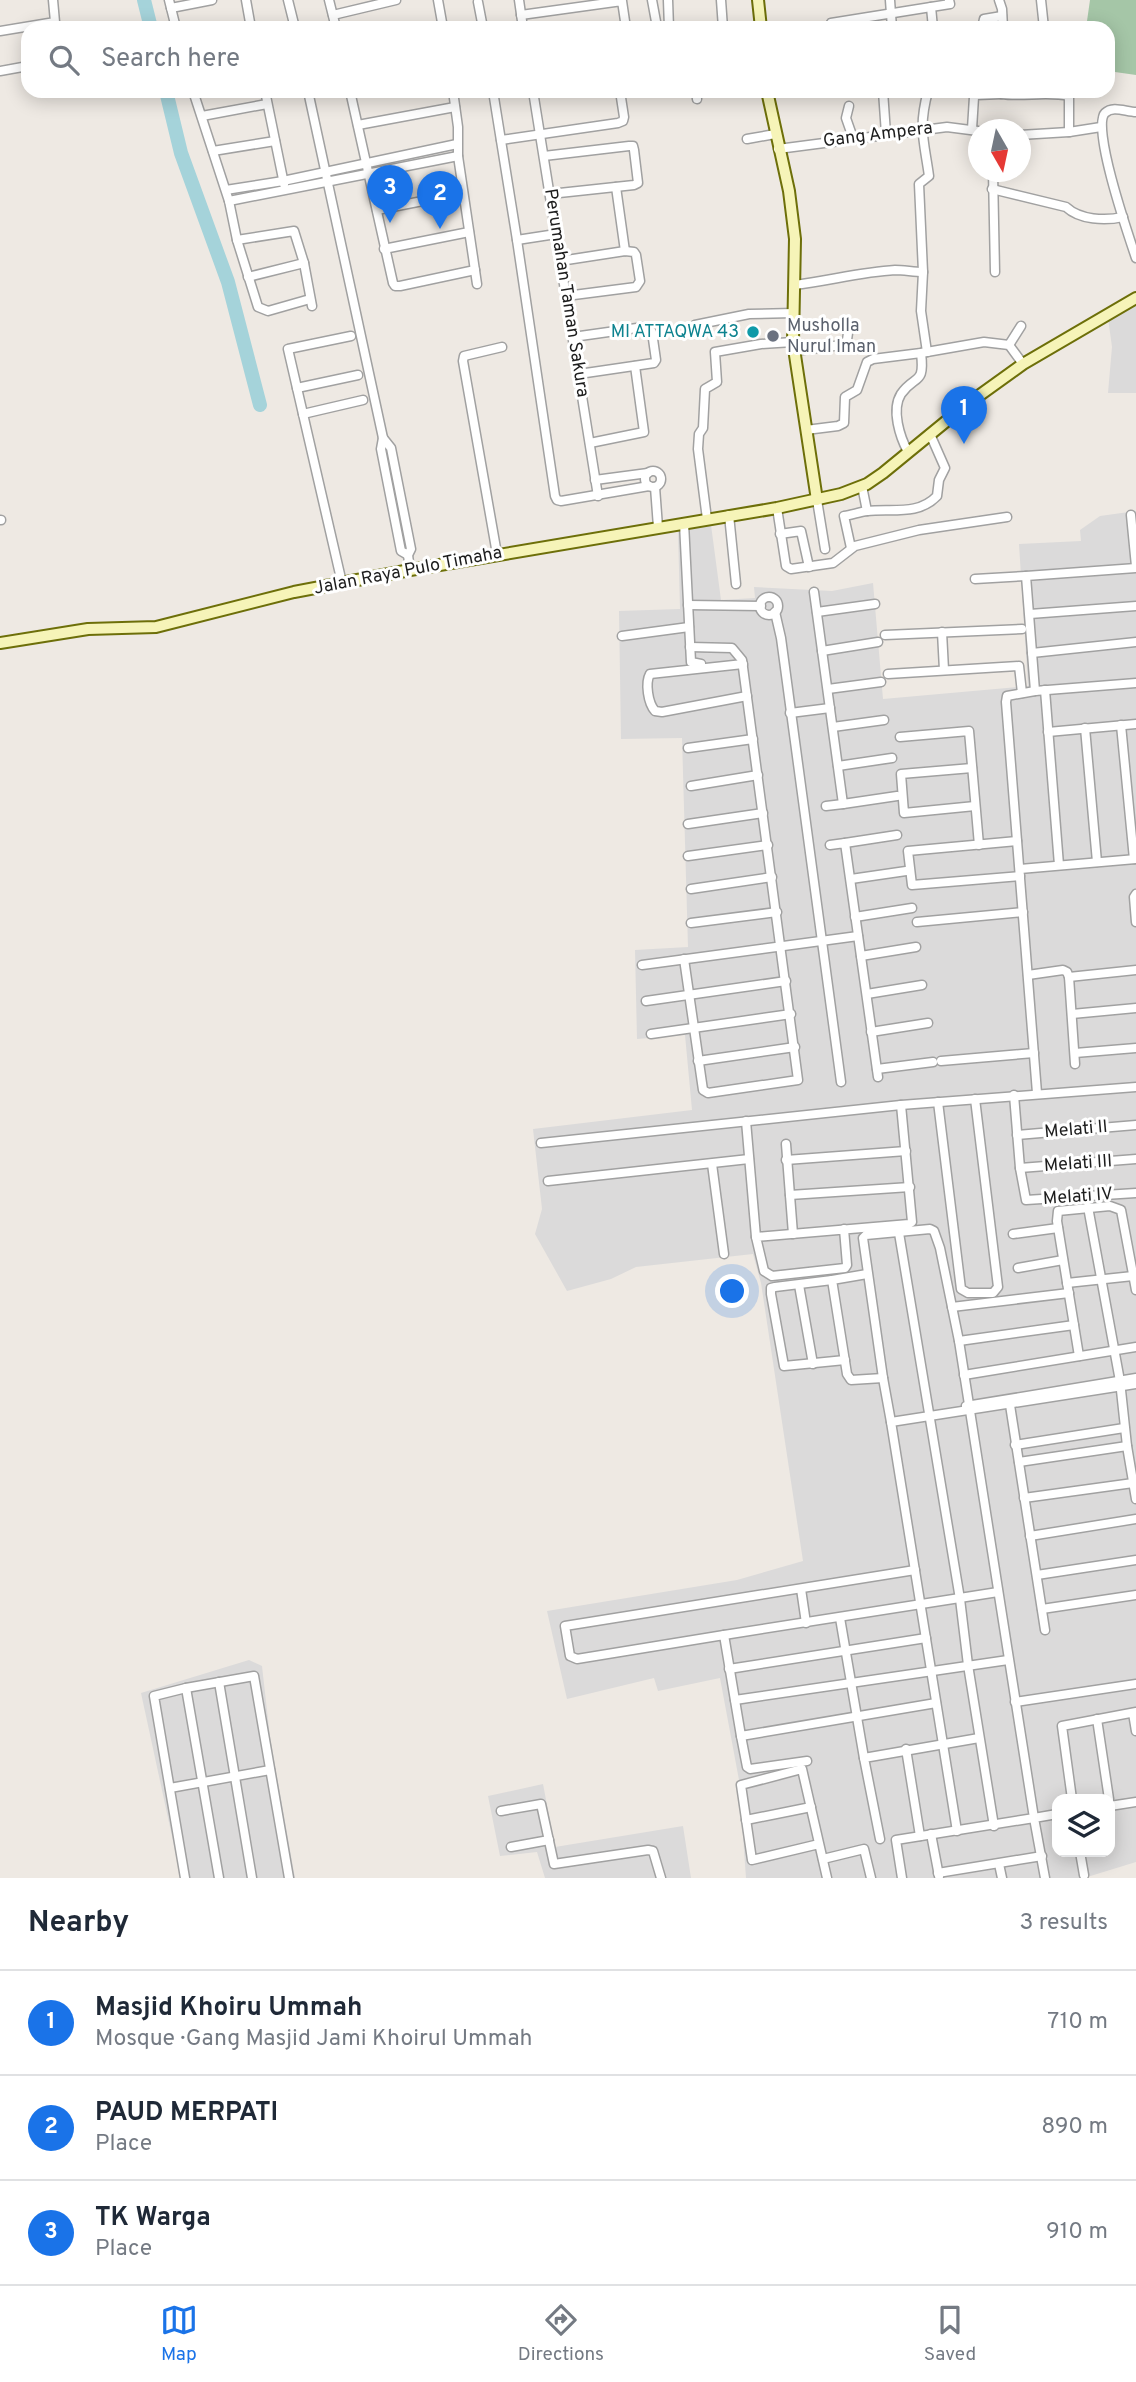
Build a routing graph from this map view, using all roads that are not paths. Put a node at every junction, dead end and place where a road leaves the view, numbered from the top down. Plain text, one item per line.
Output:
1 (53, 0) edge
2 (212, 0) edge
3 (246, 0) edge
4 (288, 0) edge
5 (329, 0) edge
6 (396, 0) edge
7 (438, 0) edge
8 (519, 0) edge
9 (652, 0) edge
10 (668, 0) edge
11 (721, 0) edge
12 (758, 0) edge
13 (890, 0) edge
14 (949, 0) edge
15 (999, 0) edge
16 (1041, 0) edge
17 (478, 2) dead end
18 (170, 4) edge
19 (931, 7) junction
20 (891, 13) junction
21 (333, 15) junction
22 (521, 15) junction
23 (1002, 16) junction
24 (55, 21) edge
25 (174, 21) edge
26 (250, 21) edge
27 (293, 21) edge
28 (334, 21) edge
29 (442, 21) edge
30 (481, 21) edge
31 (522, 21) edge
32 (625, 21) edge
33 (656, 21) edge
34 (669, 21) edge
35 (722, 21) edge
36 (760, 21) edge
37 (843, 21) edge
38 (892, 21) edge
39 (932, 21) edge
40 (984, 21) edge
41 (1002, 21) edge
42 (1043, 21) edge
43 (21, 28) edge
44 (0, 31) edge
45 (21, 67) edge
46 (0, 71) edge
47 (196, 98) edge
48 (266, 98) edge
49 (310, 98) edge
50 (352, 98) edge
51 (454, 98) edge
52 (494, 98) edge
53 (534, 98) edge
54 (621, 98) edge
55 (768, 98) edge
56 (883, 98) edge
57 (926, 98) edge
58 (974, 98) edge
59 (1069, 98) edge
60 (267, 104) junction
61 (455, 107) junction
62 (849, 107) dead end
63 (1136, 112) edge
64 (202, 116) junction
65 (975, 119) edge
66 (358, 125) junction
67 (1101, 127) junction
68 (968, 129) edge
69 (921, 130) junction
70 (1069, 132) junction
71 (775, 134) junction
72 (886, 134) junction
73 (1031, 134) edge
74 (540, 135) junction
75 (853, 138) junction
76 (747, 139) dead end
77 (501, 140) junction
78 (275, 141) junction
79 (457, 144) junction
80 (778, 149) junction
81 (213, 152) junction
82 (458, 156) junction
83 (544, 156) junction
84 (367, 163) junction
85 (326, 172) junction
86 (369, 173) junction
87 (283, 181) junction
88 (328, 181) junction
89 (992, 182) edge
90 (616, 187) junction
91 (242, 188) junction
92 (992, 189) junction
93 (226, 191) junction
94 (285, 191) junction
95 (463, 193) junction
96 (550, 194) junction
97 (244, 198) junction
98 (229, 201) junction
99 (377, 210) junction
100 (1123, 217) junction
101 (469, 232) junction
102 (556, 234) junction
103 (237, 240) junction
104 (517, 240) junction
105 (384, 249) junction
106 (625, 251) junction
107 (1136, 258) edge
108 (560, 261) junction
109 (304, 263) junction
110 (475, 270) junction
111 (923, 272) junction
112 (995, 272) dead end
113 (248, 277) junction
114 (477, 284) dead end
115 (794, 285) junction
116 (566, 296) junction
117 (1136, 298) edge
118 (794, 313) junction
119 (695, 325) dead end
120 (1021, 326) dead end
121 (848, 333) dead end
122 (351, 335) dead end
123 (573, 337) junction
124 (793, 346) junction
125 (502, 347) dead end
126 (1012, 347) junction
127 (924, 353) junction
128 (1021, 361) junction
129 (635, 366) junction
130 (579, 374) junction
131 (358, 375) dead end
132 (297, 388) junction
133 (363, 400) dead end
134 (303, 414) junction
135 (806, 430) junction
136 (930, 434) junction
137 (590, 443) junction
138 (907, 450) junction
139 (648, 473) junction
140 (595, 480) junction
141 (862, 486) junction
142 (652, 487) junction
143 (815, 490) junction
144 (598, 496) junction
145 (777, 508) junction
146 (867, 511) junction
147 (706, 515) junction
148 (729, 515) junction
149 (1132, 515) dead end
150 (1007, 517) dead end
151 (684, 523) junction
152 (658, 526) junction
153 (780, 534) junction
154 (495, 547) junction
155 (825, 548) dead end
156 (851, 548) junction
157 (409, 561) junction
158 (809, 567) junction
159 (1136, 567) edge
160 (340, 576) junction
161 (1026, 576) junction
162 (975, 579) dead end
163 (736, 584) dead end
164 (814, 592) dead end
165 (875, 604) dead end
166 (688, 605) junction
167 (761, 606) junction
168 (1136, 607) edge
169 (775, 612) junction
170 (817, 612) junction
171 (1030, 614) junction
172 (689, 627) junction
173 (1022, 629) dead end
174 (942, 632) junction
175 (885, 635) dead end
176 (622, 636) dead end
177 (878, 642) dead end
178 (1136, 642) edge
179 (0, 643) edge
180 (690, 647) junction
181 (822, 651) junction
182 (1032, 653) junction
183 (743, 662) junction
184 (944, 670) junction
185 (888, 674) dead end
186 (881, 682) dead end
187 (1136, 682) edge
188 (828, 689) junction
189 (1045, 690) junction
190 (1035, 691) junction
191 (1022, 693) junction
192 (747, 696) junction
193 (830, 708) junction
194 (790, 713) junction
195 (884, 720) dead end
196 (1136, 724) edge
197 (1121, 725) junction
198 (833, 727) junction
199 (1085, 728) junction
200 (1048, 732) junction
201 (900, 737) dead end
202 (753, 739) junction
203 (688, 748) dead end
204 (892, 758) dead end
205 (838, 766) junction
206 (972, 768) junction
207 (758, 775) junction
208 (691, 786) dead end
209 (897, 796) dead end
210 (843, 804) junction
211 (826, 806) dead end
212 (975, 806) junction
213 (763, 813) junction
214 (688, 824) dead end
215 (897, 835) dead end
216 (1017, 841) junction
217 (845, 843) junction
218 (768, 845) junction
219 (830, 845) dead end
220 (979, 845) junction
221 (688, 856) dead end
222 (1135, 859) edge
223 (1097, 862) junction
224 (1059, 865) junction
225 (906, 871) dead end
226 (1020, 873) junction
227 (772, 877) junction
228 (851, 879) junction
229 (691, 889) dead end
230 (1136, 894) edge
231 (912, 908) dead end
232 (777, 912) junction
233 (1023, 912) junction
234 (855, 917) junction
235 (918, 922) dead end
236 (1136, 922) edge
237 (691, 923) dead end
238 (858, 936) junction
239 (821, 941) junction
240 (782, 946) junction
241 (916, 947) dead end
242 (861, 956) junction
243 (684, 959) junction
244 (642, 965) dead end
245 (1136, 970) edge
246 (1028, 975) junction
247 (1069, 977) junction
248 (786, 981) junction
249 (922, 985) dead end
250 (689, 995) junction
251 (867, 995) junction
252 (646, 1001) dead end
253 (1136, 1008) edge
254 (791, 1014) junction
255 (1072, 1014) junction
256 (928, 1023) dead end
257 (693, 1028) junction
258 (872, 1032) junction
259 (651, 1034) dead end
260 (795, 1047) junction
261 (1136, 1048) edge
262 (1034, 1053) junction
263 (1075, 1053) junction
264 (698, 1061) junction
265 (1075, 1064) dead end
266 (841, 1082) dead end
267 (1136, 1087) edge
268 (1037, 1093) junction
269 (1014, 1095) junction
270 (975, 1099) junction
271 (938, 1102) junction
272 (901, 1105) junction
273 (746, 1121) junction
274 (1136, 1125) edge
275 (1017, 1135) junction
276 (541, 1143) dead end
277 (786, 1144) dead end
278 (906, 1151) junction
279 (749, 1159) junction
280 (1136, 1159) edge
281 (786, 1160) junction
282 (712, 1164) junction
283 (1020, 1168) junction
284 (548, 1181) dead end
285 (910, 1186) junction
286 (1136, 1193) edge
287 (790, 1195) junction
288 (1088, 1207) junction
289 (1058, 1228) junction
290 (844, 1229) junction
291 (899, 1233) junction
292 (793, 1234) junction
293 (1013, 1234) dead end
294 (756, 1237) junction
295 (724, 1254) dead end
296 (1063, 1260) junction
297 (1018, 1268) dead end
298 (867, 1274) junction
299 (1133, 1276) junction
300 (1102, 1279) junction
301 (832, 1280) junction
302 (1067, 1283) junction
303 (799, 1284) junction
304 (1136, 1290) edge
305 (1069, 1293) junction
306 (952, 1307) junction
307 (1074, 1325) junction
308 (959, 1341) junction
309 (1136, 1347) edge
310 (1115, 1351) junction
311 (1079, 1356) junction
312 (845, 1360) junction
313 (813, 1364) junction
314 (964, 1376) junction
315 (883, 1378) junction
316 (1136, 1378) edge
317 (1120, 1384) junction
318 (1136, 1384) edge
319 (1010, 1405) junction
320 (966, 1409) junction
321 (929, 1415) junction
322 (891, 1422) junction
323 (1124, 1428) junction
324 (1015, 1445) junction
325 (1127, 1446) junction
326 (1019, 1462) junction
327 (1133, 1471) edge
328 (1133, 1483) junction
329 (1024, 1498) junction
330 (1136, 1499) edge
331 (1136, 1519) edge
332 (1030, 1536) junction
333 (1136, 1560) edge
334 (915, 1570) junction
335 (1037, 1575) junction
336 (801, 1589) junction
337 (998, 1592) junction
338 (1136, 1595) edge
339 (960, 1599) junction
340 (920, 1605) junction
341 (1042, 1609) junction
342 (840, 1618) junction
343 (806, 1622) junction
344 (1045, 1630) dead end
345 (724, 1635) junction
346 (926, 1638) junction
347 (845, 1652) junction
348 (1008, 1660) junction
349 (968, 1665) junction
350 (729, 1668) junction
351 (931, 1672) junction
352 (219, 1682) junction
353 (851, 1684) junction
354 (1136, 1684) edge
355 (186, 1688) junction
356 (735, 1700) junction
357 (1015, 1702) junction
358 (936, 1703) junction
359 (1134, 1713) edge
360 (856, 1717) junction
361 (1097, 1719) junction
362 (1136, 1731) edge
363 (741, 1736) junction
364 (979, 1738) junction
365 (942, 1744) junction
366 (906, 1749) junction
367 (864, 1758) junction
368 (807, 1761) dead end
369 (270, 1770) junction
370 (235, 1777) junction
371 (203, 1782) junction
372 (170, 1788) junction
373 (1071, 1794) edge
374 (1108, 1794) edge
375 (1136, 1802) edge
376 (1115, 1805) edge
377 (811, 1807) junction
378 (501, 1811) dead end
379 (1052, 1815) edge
380 (1034, 1818) junction
381 (746, 1820) junction
382 (994, 1826) junction
383 (957, 1831) junction
384 (931, 1835) junction
385 (920, 1836) junction
386 (880, 1839) dead end
387 (549, 1840) junction
388 (819, 1844) junction
389 (511, 1847) dead end
390 (1042, 1856) junction
391 (1081, 1857) edge
392 (823, 1859) junction
393 (999, 1864) junction
394 (939, 1875) edge
395 (1084, 1875) dead end
396 (186, 1878) edge
397 (219, 1878) edge
398 (252, 1878) edge
399 (289, 1878) edge
400 (661, 1878) edge
401 (827, 1878) edge
402 (871, 1878) edge
403 (902, 1878) edge
404 (1002, 1878) edge
405 (1045, 1878) edge

1 - 24 street
2 - 18 street
3 - 26 street
4 - 27 street
5 - 21 street
6 - 21 street
7 - 29 street
8 - 22 street
9 - 33 street
10 - 34 street
11 - 35 street
12 - 36 street
13 - 20 street
14 - 19 street
15 - 23 street
16 - 42 street
17 - 30 street
18 - 25 street
19 - 20 street
19 - 39 street
20 - 37 street
20 - 38 street
21 - 28 street
22 - 31 street
22 - 32 street
23 - 40 street
23 - 41 street
43 - 44 street
45 - 46 street
47 - 64 street
48 - 60 street
49 - 85 street
50 - 66 street
51 - 61 street
52 - 77 street
53 - 74 street, Perumahan Taman Sakura
54 - 74 street
55 - 71 street
56 - 72 street
57 - 69 street
58 - 65 street
59 - 70 street
60 - 64 street
60 - 78 street
61 - 66 street
61 - 79 street
62 - 75 street
63 - 67 street
64 - 81 street
66 - 84 street
67 - 70 street
67 - 100 street
68 - 69 street, Gang Ampera
69 - 72 street, Gang Ampera
69 - 111 street
70 - 73 street
71 - 76 street
71 - 80 street
72 - 75 street, Gang Ampera
74 - 77 street
74 - 83 street, Perumahan Taman Sakura
75 - 80 street, Gang Ampera
77 - 104 street
78 - 81 street
78 - 87 street
79 - 82 street
79 - 84 street
80 - 115 street
81 - 93 street
82 - 86 street
82 - 95 street
83 - 90 street
83 - 96 street, Perumahan Taman Sakura
84 - 85 street
84 - 86 street
85 - 87 street
85 - 88 street
86 - 88 street
86 - 99 street
87 - 91 street
87 - 94 street
88 - 94 street
88 - 157 street
89 - 92 street
90 - 96 street
90 - 106 street
91 - 93 street
91 - 97 street
92 - 100 street
92 - 112 street
93 - 98 street
94 - 97 street
95 - 99 street
95 - 101 street
96 - 102 street, Perumahan Taman Sakura
97 - 98 street
98 - 103 street
99 - 105 street
100 - 107 street
101 - 105 street
101 - 110 street
102 - 104 street
102 - 108 street, Perumahan Taman Sakura
103 - 109 street
103 - 113 street
104 - 144 street
105 - 110 street
106 - 108 street
106 - 116 street
108 - 116 street, Perumahan Taman Sakura
109 - 113 street
109 - 113 street
110 - 114 street
111 - 115 street
111 - 127 street
115 - 118 street
116 - 123 street, Perumahan Taman Sakura
117 - 128 street, Jalan Raya Pulo Timaha
118 - 119 street
118 - 124 street
120 - 126 street
121 - 124 street
122 - 132 street
123 - 129 street
123 - 130 street, Perumahan Taman Sakura
124 - 135 street
124 - 147 street
125 - 154 street
126 - 127 street
126 - 128 street
127 - 135 street
127 - 138 street
128 - 136 street, Jalan Raya Pulo Timaha
129 - 130 street
129 - 137 street
130 - 137 street, Perumahan Taman Sakura
131 - 132 street
132 - 134 street
133 - 134 street
134 - 160 street
135 - 143 street
136 - 138 street, Jalan Raya Pulo Timaha
136 - 146 street
137 - 140 street, Perumahan Taman Sakura
138 - 141 street, Jalan Raya Pulo Timaha
139 - 140 street
139 - 142 street
139 - 142 street
140 - 144 street, Perumahan Taman Sakura
141 - 143 street, Jalan Raya Pulo Timaha
141 - 146 street
142 - 144 street
142 - 152 street
143 - 145 street, Jalan Raya Pulo Timaha
143 - 155 street
145 - 148 street, Jalan Raya Pulo Timaha
145 - 153 street
146 - 156 street
147 - 148 street, Jalan Raya Pulo Timaha
147 - 151 street, Jalan Raya Pulo Timaha
148 - 163 street
149 - 159 street
150 - 156 street
151 - 152 street, Jalan Raya Pulo Timaha
151 - 166 street
152 - 154 street, Jalan Raya Pulo Timaha
153 - 158 street
153 - 158 street
154 - 157 street, Jalan Raya Pulo Timaha
156 - 158 street
157 - 160 street, Jalan Raya Pulo Timaha
159 - 161 street
160 - 179 street, Jalan Raya Pulo Timaha
161 - 162 street
161 - 171 street
164 - 170 street
165 - 170 street
166 - 167 street
166 - 172 street
167 - 169 street
167 - 169 street
168 - 171 street
169 - 194 street
170 - 181 street
171 - 182 street
172 - 176 street
172 - 180 street
173 - 174 street
174 - 175 street
174 - 184 street
177 - 181 street
178 - 182 street
180 - 183 street
180 - 183 street
181 - 188 street
182 - 190 street
183 - 192 street
183 - 192 street
184 - 185 street
184 - 191 street
186 - 188 street
187 - 189 street
188 - 193 street
189 - 190 street
189 - 200 street
190 - 191 street
191 - 216 street
192 - 202 street
193 - 194 street
193 - 198 street
194 - 239 street
195 - 198 street
196 - 197 street
197 - 199 street
197 - 222 street
198 - 205 street
199 - 200 street
199 - 223 street
200 - 224 street
201 - 206 street
202 - 203 street
202 - 207 street
204 - 205 street
205 - 210 street
206 - 212 street
206 - 212 street
207 - 208 street
207 - 213 street
209 - 210 street
210 - 211 street
212 - 220 street
213 - 214 street
213 - 218 street
215 - 217 street
216 - 220 street
216 - 226 street
217 - 219 street
217 - 228 street
218 - 221 street
218 - 227 street
220 - 226 street
222 - 223 street
223 - 224 street
224 - 226 street
225 - 228 street
226 - 233 street
227 - 229 street
227 - 232 street
228 - 234 street
230 - 236 street
231 - 234 street
232 - 237 street
232 - 240 street
233 - 235 street
233 - 246 street
234 - 238 street
238 - 239 street
238 - 242 street
239 - 240 street
239 - 266 street
240 - 243 street
240 - 248 street
241 - 242 street
242 - 251 street
243 - 244 street
243 - 250 street
245 - 247 street
246 - 247 street
246 - 262 street
247 - 255 street
248 - 250 street
248 - 254 street
249 - 251 street
250 - 252 street
250 - 257 street
251 - 258 street
253 - 255 street
254 - 257 street
254 - 260 street
255 - 263 street
256 - 258 street
257 - 259 street
257 - 264 street
258 - 262 street
260 - 264 street
260 - 264 street
261 - 263 street
262 - 268 street
263 - 265 street
267 - 268 street
268 - 269 street
269 - 270 street
269 - 275 street
270 - 271 street
270 - 271 street
271 - 272 street
272 - 273 street
272 - 278 street
273 - 276 street
273 - 279 street
274 - 275 street, Melati II
275 - 283 street
277 - 281 street
278 - 281 street
278 - 285 street
279 - 282 street
279 - 294 street
280 - 283 street, Melati III
281 - 287 street
282 - 284 street
282 - 295 street
283 - 286 street, Melati IV
285 - 287 street
285 - 290 street
287 - 292 street
288 - 289 street
288 - 299 street
288 - 300 street
289 - 293 street
289 - 296 street
290 - 292 street
290 - 294 street
291 - 298 street
291 - 306 street
291 - 321 street
292 - 294 street
296 - 297 street
296 - 302 street
298 - 301 street
298 - 315 street
299 - 300 street
299 - 304 street
300 - 302 street
300 - 310 street
301 - 303 street
301 - 312 street
302 - 305 street
303 - 313 street
303 - 313 street
305 - 306 street
305 - 307 street
306 - 308 street
307 - 308 street
307 - 311 street
308 - 314 street
309 - 310 street
310 - 311 street
310 - 317 street
311 - 314 street
312 - 313 street
312 - 315 street
314 - 320 street
315 - 322 street
316 - 317 street
317 - 318 street
317 - 319 street
317 - 320 street
317 - 323 street
319 - 320 street
319 - 324 street
320 - 321 street
320 - 337 street
321 - 322 street
321 - 339 street
322 - 334 street
323 - 324 street
323 - 325 street
324 - 326 street
325 - 326 street
325 - 327 street
326 - 329 street
327 - 328 street
328 - 329 street
328 - 330 street
329 - 332 street
331 - 332 street
332 - 335 street
333 - 335 street
334 - 336 street
334 - 340 street
335 - 341 street
336 - 343 street
336 - 345 street
337 - 339 street
337 - 348 street
338 - 341 street
339 - 340 street
339 - 349 street
340 - 342 street
340 - 346 street
341 - 344 street
342 - 343 street
342 - 347 street
343 - 345 street
345 - 350 street
346 - 347 street
346 - 351 street
347 - 350 street
347 - 353 street
348 - 349 street
348 - 357 street
349 - 351 street
349 - 364 street
350 - 356 street
351 - 353 street
351 - 358 street
352 - 355 street
352 - 369 street
352 - 370 street
353 - 356 street
353 - 360 street
354 - 357 street
355 - 371 street
355 - 372 street
356 - 363 street
357 - 380 street
358 - 360 street
358 - 365 street
359 - 361 street
359 - 362 street
360 - 363 street
360 - 367 street
361 - 373 street
361 - 374 street
363 - 368 street
364 - 365 street
364 - 382 street
365 - 366 street
365 - 383 street
366 - 367 street
366 - 385 street
367 - 386 street
369 - 370 street
369 - 399 street
370 - 371 street
370 - 398 street
371 - 372 street
371 - 397 street
372 - 396 street
375 - 376 street
377 - 381 street
377 - 381 street
377 - 388 street
378 - 387 street
379 - 380 street
380 - 382 street
380 - 390 street
381 - 388 street
382 - 383 street
383 - 384 street
384 - 385 street
384 - 394 street
385 - 403 street
387 - 389 street
387 - 400 street
388 - 392 street
390 - 393 street
390 - 405 street
391 - 395 street
392 - 401 street
392 - 402 street
393 - 394 street
393 - 404 street

